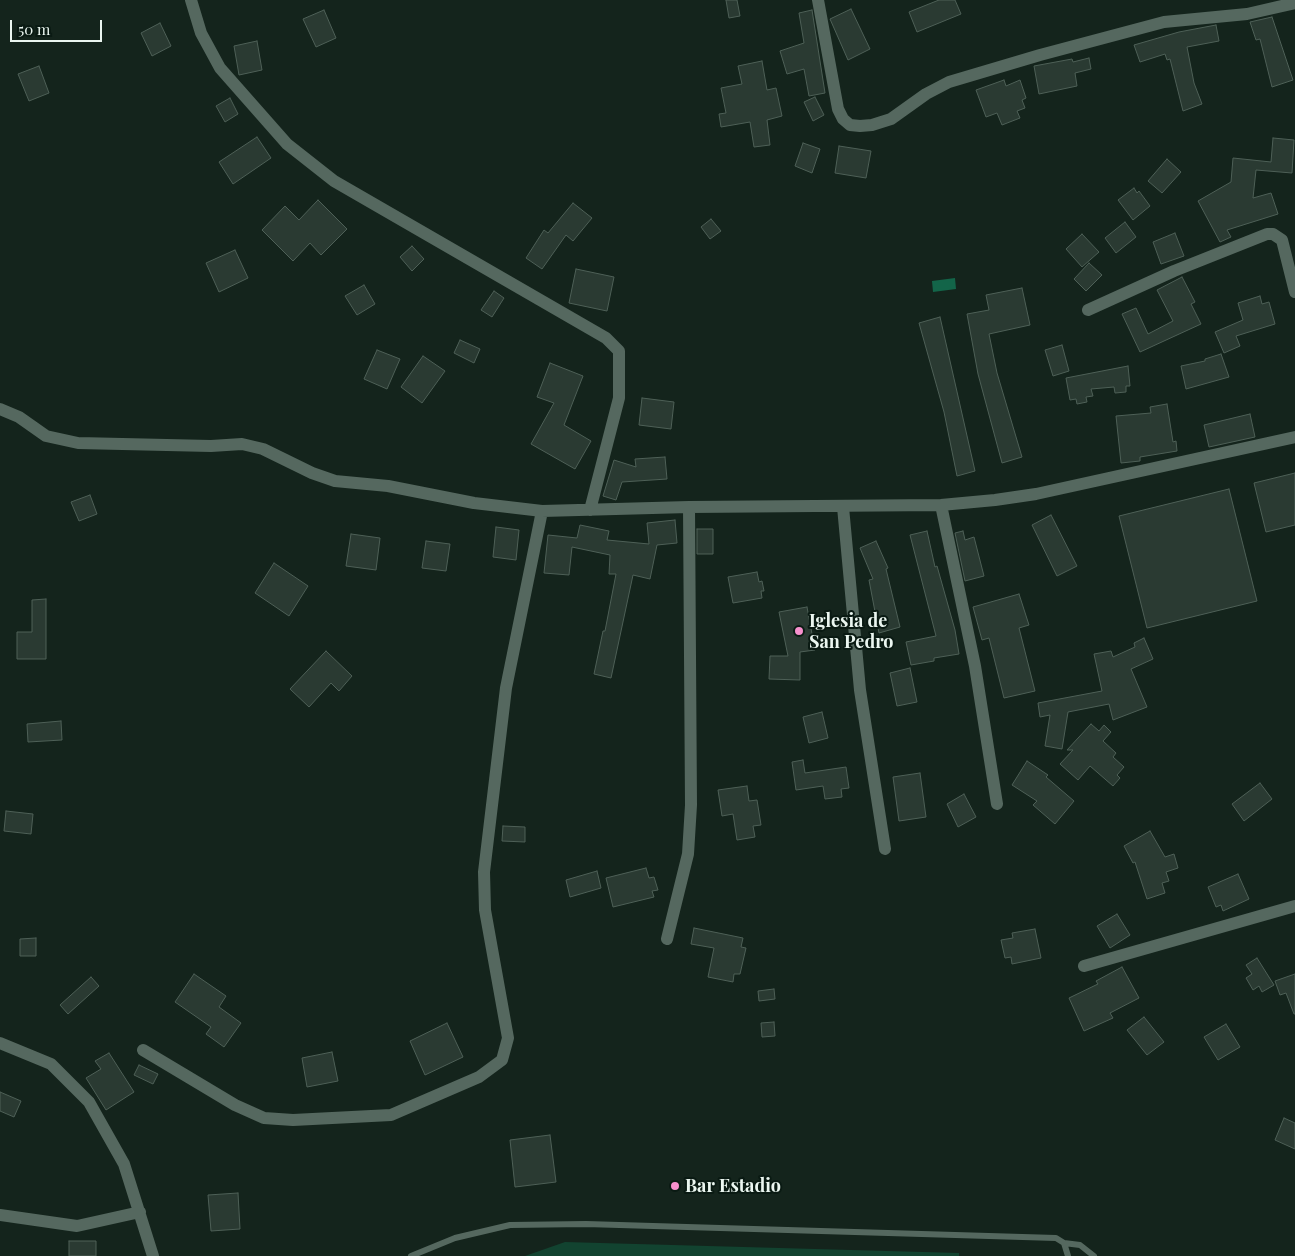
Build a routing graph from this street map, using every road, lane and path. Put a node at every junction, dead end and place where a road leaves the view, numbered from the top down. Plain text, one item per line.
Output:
1 (191, 0) edge
2 (818, 0) edge
3 (1295, 3) edge
4 (1295, 292) edge
5 (1088, 310) dead end
6 (0, 410) edge
7 (1295, 437) edge
8 (941, 505) junction
9 (689, 507) junction
10 (843, 507) junction
11 (590, 510) junction
12 (542, 511) junction
13 (997, 804) dead end
14 (885, 849) dead end
15 (1295, 906) edge
16 (667, 939) dead end
17 (1084, 966) dead end
18 (0, 1043) edge
19 (144, 1050) dead end
20 (140, 1212) junction
21 (0, 1215) edge
22 (1064, 1243) junction
23 (153, 1256) edge
24 (412, 1256) edge
25 (1068, 1256) edge
26 (1094, 1256) edge

1 - 11 street
2 - 3 street
4 - 5 street
6 - 12 street
7 - 8 street
8 - 10 street
8 - 13 street
9 - 10 street
9 - 11 street
9 - 16 street
10 - 14 street
11 - 12 street
12 - 19 street
15 - 17 street
18 - 20 street
20 - 21 street
20 - 23 street
22 - 24 lane
22 - 25 lane
22 - 26 lane

